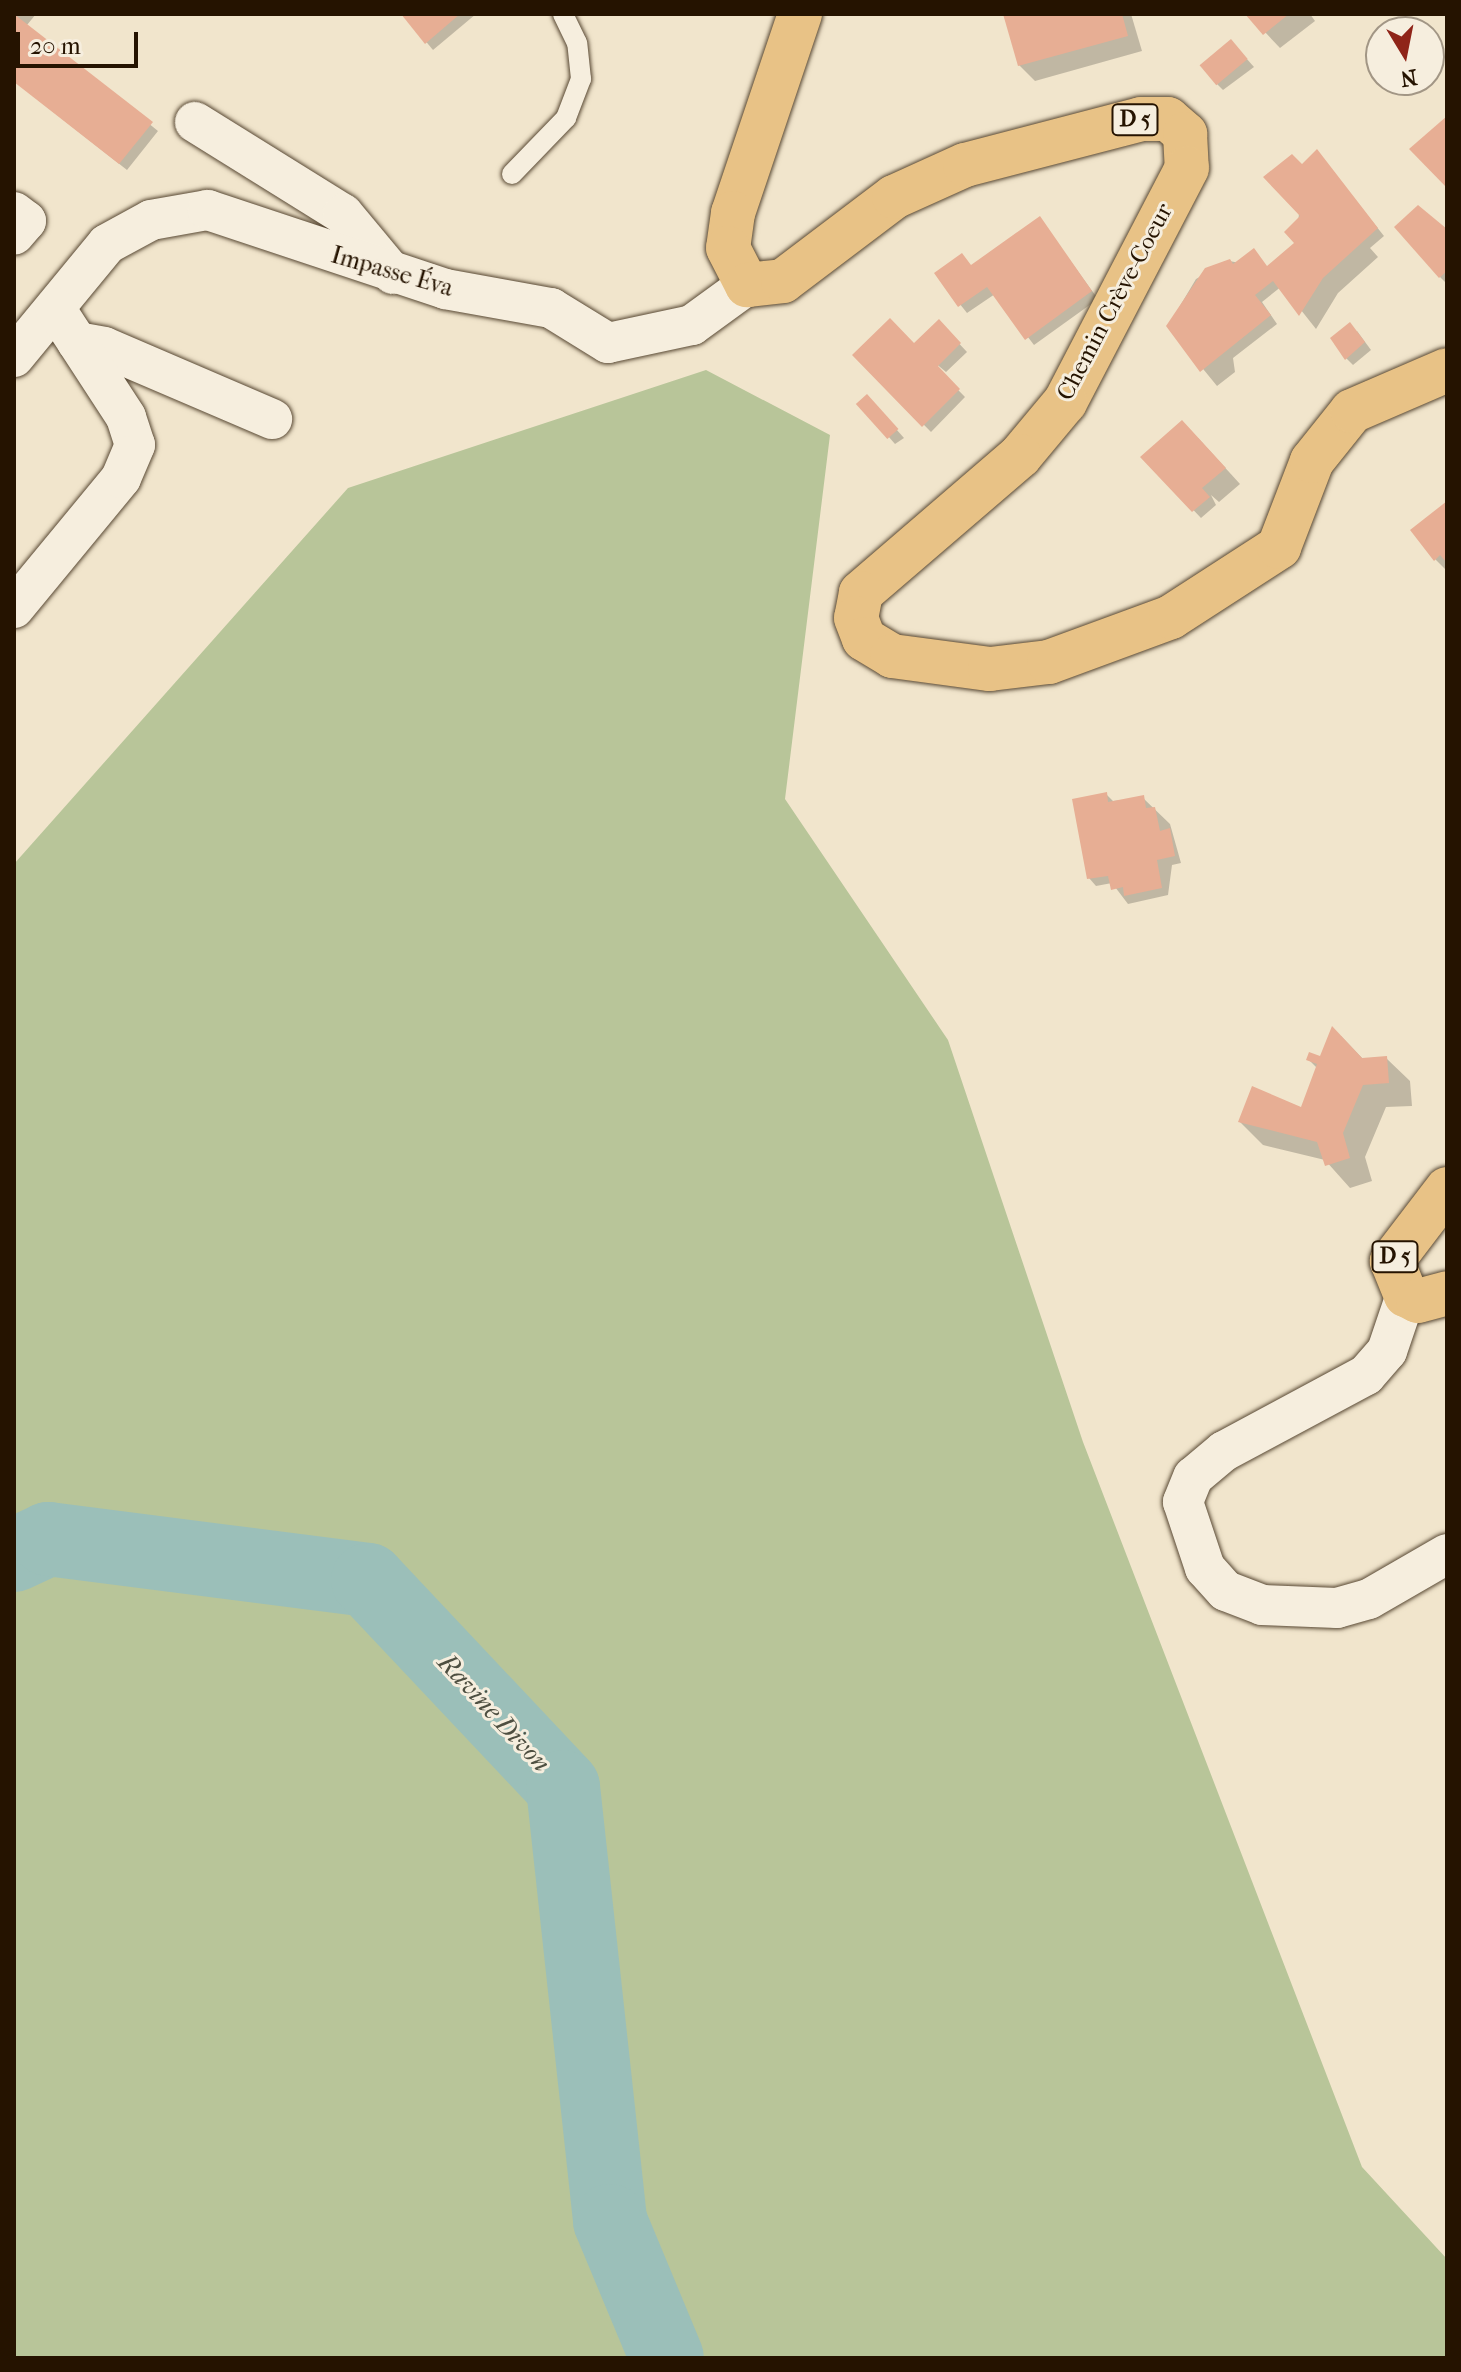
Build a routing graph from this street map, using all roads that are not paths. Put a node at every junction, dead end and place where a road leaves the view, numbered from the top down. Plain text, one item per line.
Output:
1 (563, 14) edge
2 (800, 14) edge
3 (195, 122) dead end
4 (512, 174) dead end
5 (14, 212) edge
6 (14, 235) edge
7 (393, 274) junction
8 (747, 285) junction
9 (55, 308) junction
10 (77, 342) junction
11 (14, 357) edge
12 (1447, 370) edge
13 (272, 419) dead end
14 (14, 608) edge
15 (1447, 1189) edge
16 (1426, 1294) edge
17 (1447, 1554) edge

1 - 4 lane
2 - 8 main road
3 - 7 street
5 - 6 street
7 - 8 street, Impasse Éva
7 - 9 street, Impasse Éva
8 - 12 main road, Chemin Crève-Coeur / D 5
9 - 10 street
9 - 11 street, Impasse Éva
10 - 13 street
10 - 14 street
15 - 16 main road, D 5
16 - 17 street

